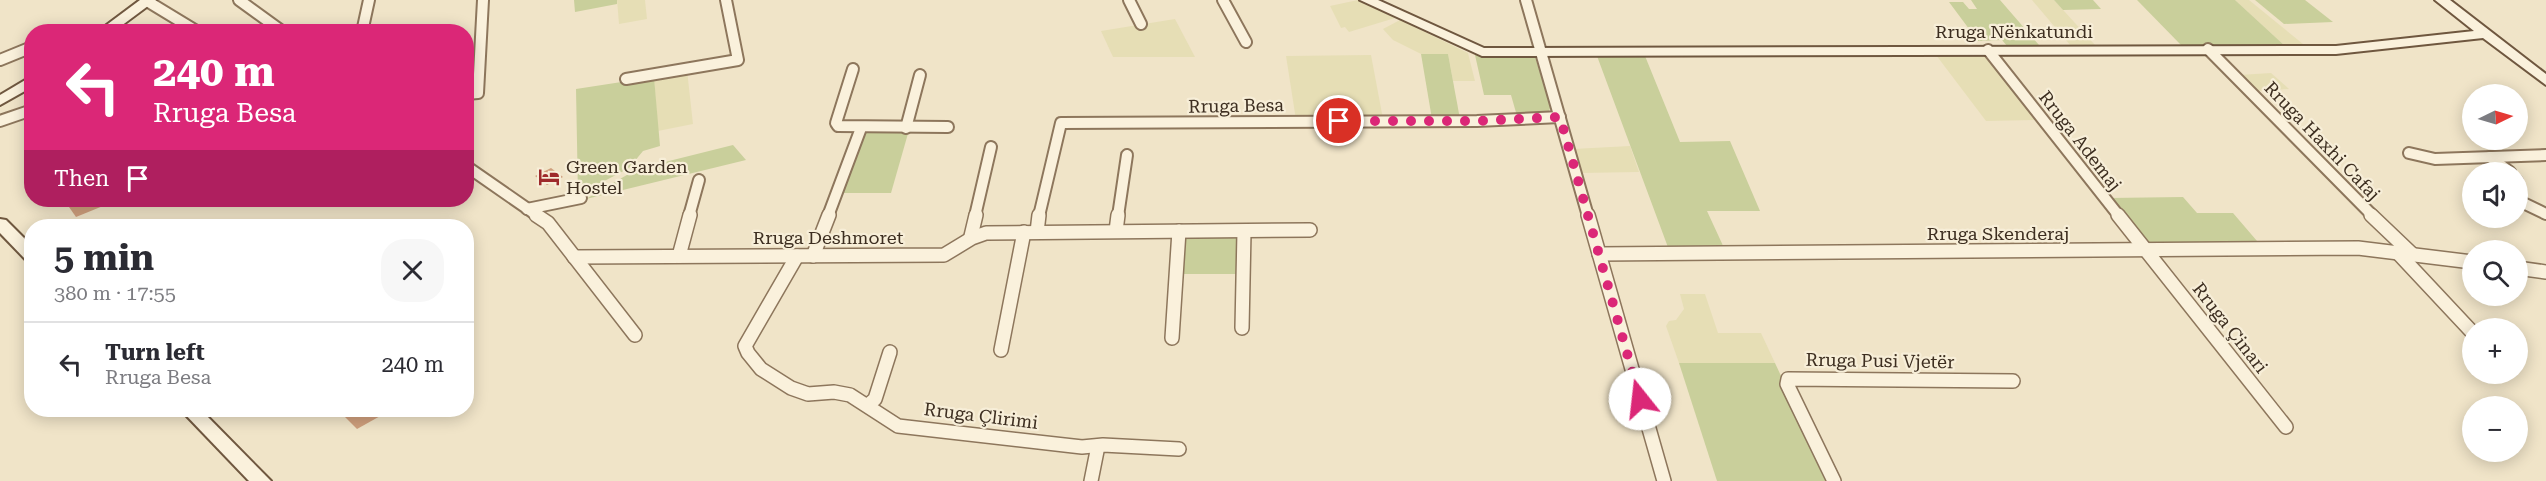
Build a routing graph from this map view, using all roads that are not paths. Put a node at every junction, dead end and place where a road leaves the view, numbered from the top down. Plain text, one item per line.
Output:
1 (239, 0) edge
2 (369, 0) edge
3 (483, 0) edge
4 (726, 0) edge
5 (1129, 0) edge
6 (1223, 0) edge
7 (1366, 0) edge
8 (1526, 0) edge
9 (2442, 0) edge
10 (148, 1) edge
11 (115, 24) edge
12 (185, 24) edge
13 (273, 24) edge
14 (364, 24) edge
15 (1141, 24) dead end
16 (2486, 34) junction
17 (1246, 42) dead end
18 (2208, 49) junction
19 (24, 50) edge
20 (1988, 50) junction
21 (1541, 53) junction
22 (0, 60) edge
23 (853, 69) dead end
24 (920, 75) dead end
25 (626, 79) dead end
26 (2546, 81) edge
27 (24, 86) edge
28 (474, 93) edge
29 (1, 102) edge
30 (24, 113) edge
31 (1560, 117) junction
32 (0, 121) edge
33 (948, 127) dead end
34 (861, 128) junction
35 (906, 128) junction
36 (991, 147) dead end
37 (2409, 153) dead end
38 (1127, 155) dead end
39 (2546, 155) edge
40 (2490, 157) junction
41 (2497, 162) edge
42 (474, 172) edge
43 (699, 180) dead end
44 (581, 198) dead end
45 (2528, 205) edge
46 (527, 209) junction
47 (2546, 214) edge
48 (0, 224) edge
49 (1310, 230) dead end
50 (1116, 231) junction
51 (1179, 231) junction
52 (1031, 232) junction
53 (1244, 232) junction
54 (971, 236) junction
55 (24, 248) edge
56 (2147, 252) junction
57 (2398, 253) junction
58 (1599, 254) junction
59 (2413, 255) junction
60 (679, 256) junction
61 (796, 256) junction
62 (813, 256) junction
63 (574, 257) junction
64 (2462, 261) edge
65 (2528, 270) edge
66 (2546, 272) edge
67 (2462, 321) edge
68 (1242, 328) dead end
69 (634, 335) dead end
70 (1172, 338) dead end
71 (1001, 350) dead end
72 (890, 352) dead end
73 (2013, 381) dead end
74 (868, 405) junction
75 (197, 417) edge
76 (2286, 427) dead end
77 (1098, 446) junction
78 (1179, 448) dead end
79 (261, 481) edge
80 (1091, 481) edge
81 (1664, 481) edge
82 (1834, 481) edge

1 - 13 street
2 - 14 street
3 - 28 street
4 - 25 street
5 - 15 street
6 - 17 street
7 - 21 street, Rruga Nënkatundi
8 - 21 street
9 - 16 street
10 - 11 street
10 - 12 street
16 - 18 street, Rruga Nënkatundi
16 - 26 street
18 - 20 street, Rruga Nënkatundi
18 - 59 street, Rruga Haxhi Cafaj
19 - 22 street
20 - 21 street, Rruga Nënkatundi
20 - 56 street, Rruga Ademaj
21 - 31 street
23 - 34 street
24 - 35 street
27 - 29 street
30 - 32 street
31 - 52 street, Rruga Besa
31 - 58 street
33 - 35 street
34 - 35 street
34 - 62 street
36 - 54 street
37 - 40 street
38 - 50 street
39 - 40 street
40 - 41 street
42 - 46 street
43 - 60 street
44 - 46 street
45 - 47 street
46 - 63 street
48 - 55 street
49 - 53 street, Rruga Deshmoret
50 - 51 street, Rruga Deshmoret
50 - 52 street, Rruga Deshmoret
51 - 53 street, Rruga Deshmoret
51 - 70 street
52 - 54 street, Rruga Deshmoret
52 - 71 street
53 - 68 street
54 - 62 street, Rruga Deshmoret
56 - 57 street, Rruga Skenderaj
56 - 58 street, Rruga Skenderaj
56 - 76 street, Rruga Çinari
57 - 59 street, Rruga Skenderaj
57 - 67 street
58 - 81 street
59 - 64 street, Rruga Skenderaj
60 - 61 street, Rruga Deshmoret
60 - 63 street, Rruga Deshmoret
61 - 62 street, Rruga Deshmoret
61 - 74 street, Rruga Çlirimi
63 - 69 street
65 - 66 street
72 - 74 street
73 - 82 street, Rruga Pusi Vjetër
74 - 77 street, Rruga Çlirimi
75 - 79 street
77 - 78 street, Rruga Çlirimi
77 - 80 street

